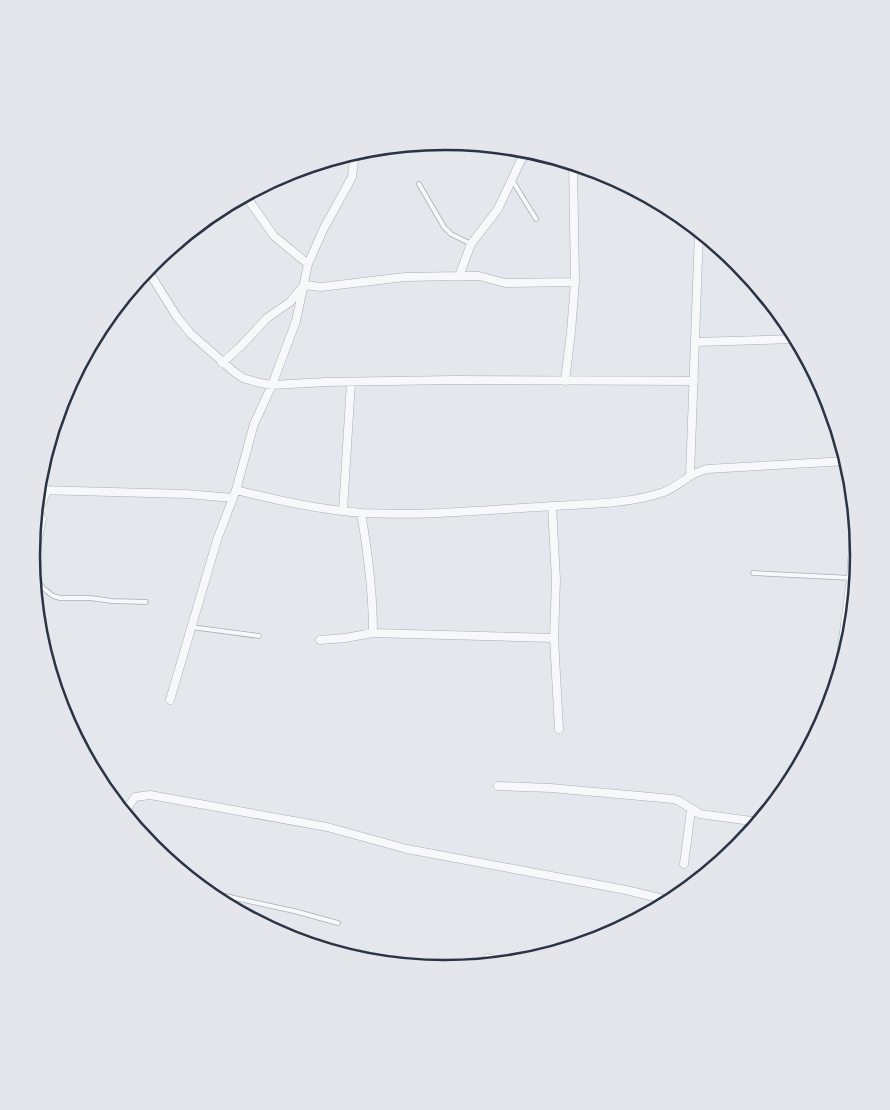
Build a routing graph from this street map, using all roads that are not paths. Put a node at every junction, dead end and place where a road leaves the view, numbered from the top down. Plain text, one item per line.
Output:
1 (523, 158) edge
2 (354, 161) edge
3 (573, 170) edge
4 (512, 180) junction
5 (419, 184) dead end
6 (249, 201) edge
7 (536, 219) dead end
8 (699, 240) edge
9 (471, 244) junction
10 (308, 264) junction
11 (459, 276) junction
12 (151, 277) edge
13 (575, 282) junction
14 (304, 285) junction
15 (788, 339) edge
16 (695, 342) junction
17 (222, 362) junction
18 (565, 381) junction
19 (694, 381) junction
20 (351, 382) junction
21 (272, 385) junction
22 (839, 461) edge
23 (690, 476) junction
24 (47, 490) joint
25 (44, 494) edge
26 (234, 494) junction
27 (552, 506) junction
28 (343, 510) junction
29 (361, 512) junction
30 (753, 573) dead end
31 (850, 578) edge
32 (41, 584) edge
33 (848, 596) edge
34 (146, 602) dead end
35 (846, 615) edge
36 (191, 627) junction
37 (373, 633) junction
38 (259, 636) dead end
39 (554, 638) junction
40 (320, 640) dead end
41 (170, 700) dead end
42 (559, 729) dead end
43 (498, 786) dead end
44 (128, 807) edge
45 (691, 810) junction
46 (750, 821) edge
47 (684, 864) dead end
48 (226, 896) edge
49 (231, 897) joint
50 (660, 898) edge
51 (338, 924) dead end

1 - 4 street
2 - 10 street
3 - 13 street
4 - 7 lane
4 - 9 street
5 - 9 lane
6 - 10 street
8 - 16 street
9 - 11 street
10 - 14 street
11 - 13 street
11 - 14 street
12 - 17 street
13 - 18 street
14 - 17 street
14 - 21 street
15 - 16 street
16 - 19 street
17 - 21 street
18 - 19 street
18 - 20 street
19 - 23 street
20 - 21 street
20 - 28 street
21 - 26 street
22 - 23 street
23 - 27 street
24 - 25 street
24 - 26 street
26 - 28 street
26 - 36 street
27 - 29 street
27 - 39 street
28 - 29 street
29 - 37 street
30 - 31 lane
32 - 34 lane
33 - 35 street
36 - 38 lane
36 - 41 street
37 - 39 street
37 - 40 street
39 - 42 street
43 - 45 street
44 - 50 street
45 - 46 street
45 - 47 street
48 - 49 lane
49 - 51 lane

